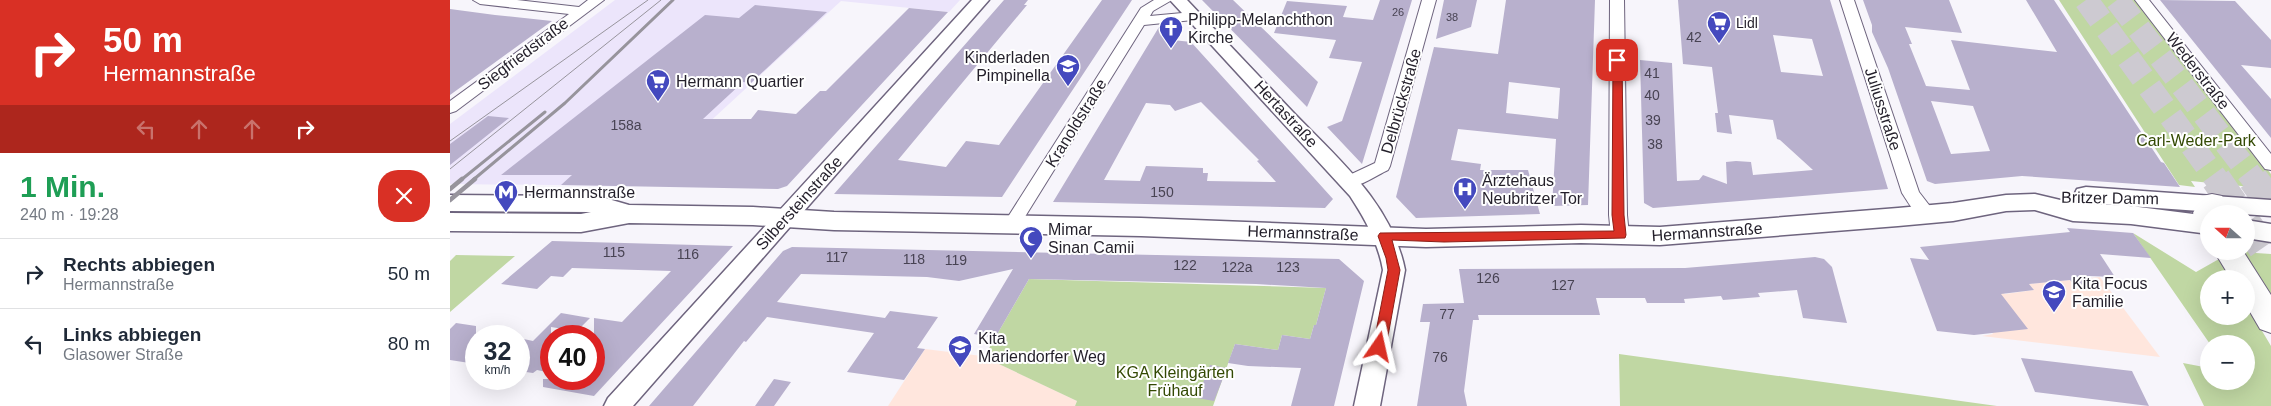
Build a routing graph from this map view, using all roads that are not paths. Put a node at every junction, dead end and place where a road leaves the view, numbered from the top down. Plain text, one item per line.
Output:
1 (480, 0) edge
2 (597, 0) edge
3 (981, 0) edge
4 (1165, 0) edge
5 (1178, 0) edge
6 (1429, 0) edge
7 (1617, 0) edge
8 (1847, 0) edge
9 (2142, 0) edge
10 (581, 11) junction
11 (1193, 16) junction
12 (1140, 21) junction
13 (450, 108) edge
14 (2271, 165) edge
15 (1349, 182) junction
16 (2035, 202) joint
17 (450, 203) edge
18 (2271, 208) edge
19 (2255, 210) edge
20 (629, 214) junction
21 (1928, 214) junction
22 (2200, 215) edge
23 (785, 218) junction
24 (450, 222) edge
25 (1012, 224) junction
26 (2255, 230) edge
27 (2271, 233) edge
28 (1620, 235) junction
29 (1384, 236) junction
30 (2255, 294) edge
31 (2271, 321) edge
32 (617, 406) edge
33 (1367, 406) edge

1 - 10 street
2 - 10 street, Siegfriedstraße
3 - 23 street, Silbersteinstraße
4 - 12 street, Kranoldstraße
5 - 11 street, Hertastraße
6 - 15 street, Delbrückstraße
7 - 28 street
8 - 21 street, Juliusstraße
9 - 14 street, Wederstraße
10 - 13 street, Siegfriedstraße
11 - 12 street
11 - 15 street, Hertastraße
12 - 25 street, Kranoldstraße
15 - 29 street, Hertastraße
16 - 21 main road, Hermannstraße
16 - 22 main road, Britzer Damm
17 - 20 main road, Hermannstraße
18 - 19 main road, Britzer Damm
20 - 23 main road, Hermannstraße
20 - 24 main road, Hermannstraße
21 - 28 main road, Hermannstraße
23 - 25 main road, Hermannstraße
23 - 32 street, Silbersteinstraße
25 - 29 main road, Hermannstraße
26 - 27 main road
28 - 29 main road, Hermannstraße
29 - 33 street, Hertastraße
30 - 31 highway

